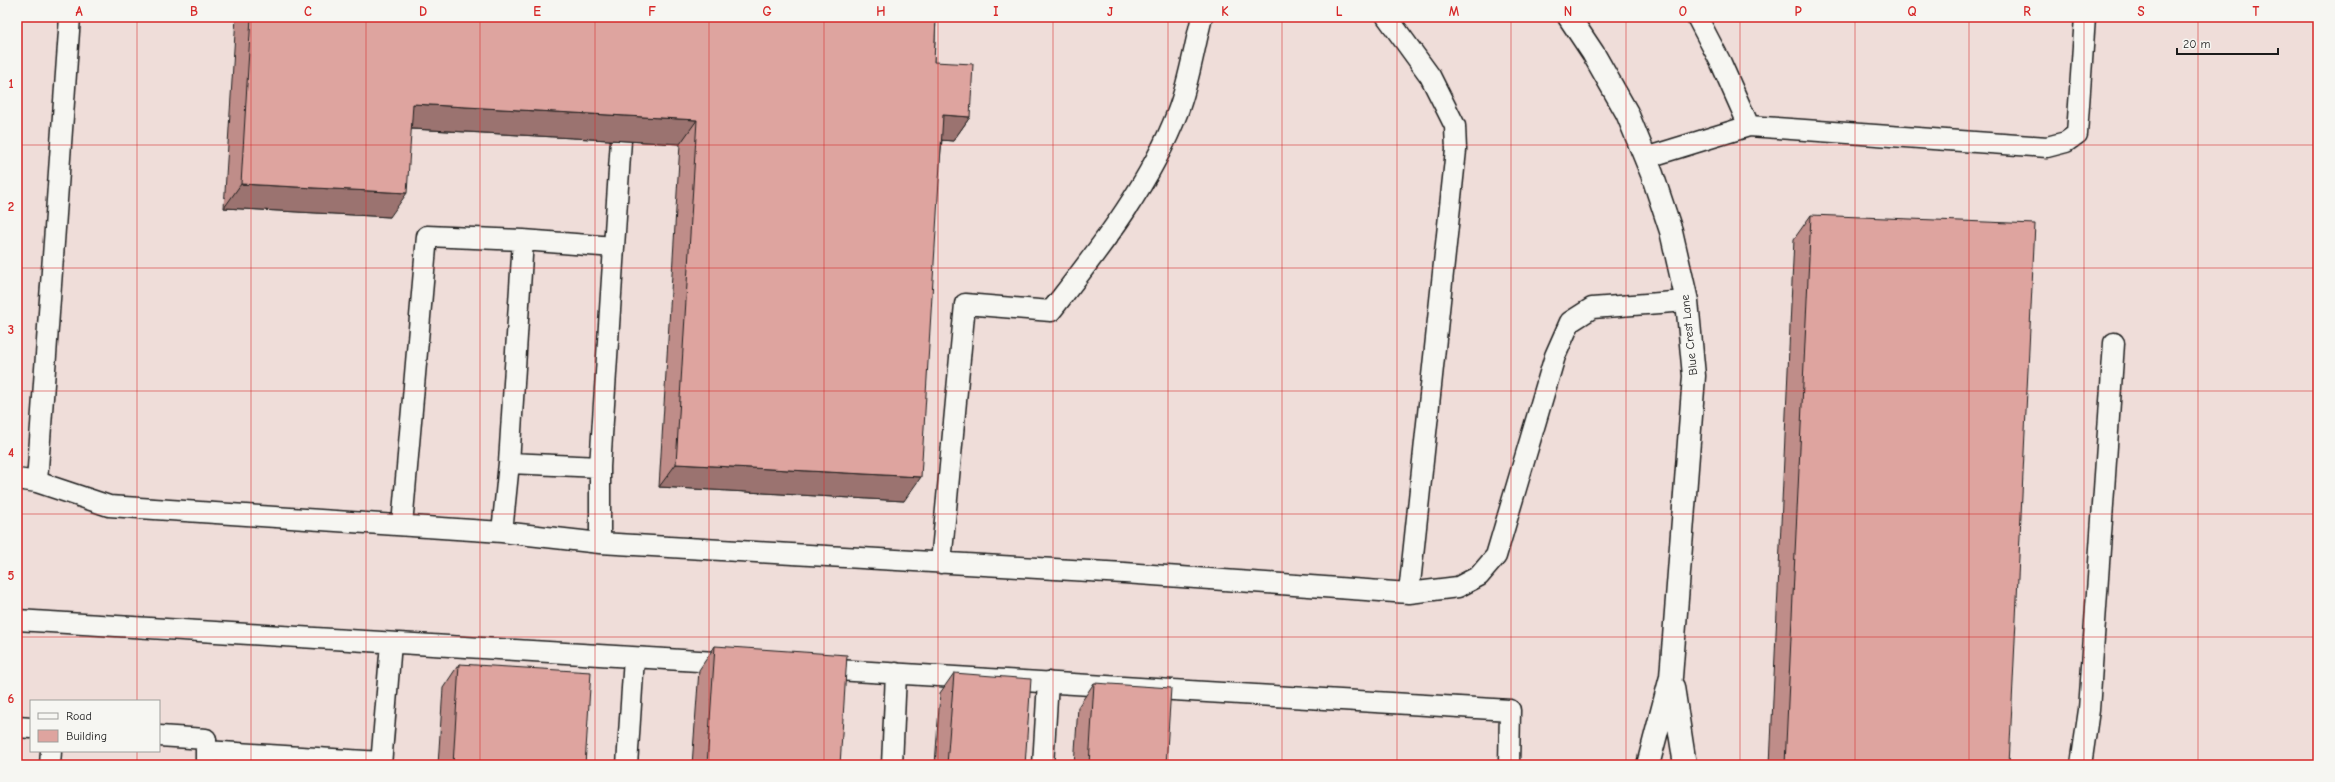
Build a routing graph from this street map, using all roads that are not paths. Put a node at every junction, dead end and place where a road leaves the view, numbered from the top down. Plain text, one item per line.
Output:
1 (70, 17) edge
2 (1202, 17) edge
3 (1387, 17) edge
4 (1569, 17) edge
5 (1697, 17) edge
6 (2085, 17) edge
7 (1749, 126) junction
8 (621, 140) edge
9 (1646, 158) junction
10 (523, 240) junction
11 (614, 247) junction
12 (1687, 301) junction
13 (2114, 343) dead end
14 (509, 463) junction
15 (600, 467) junction
16 (17, 479) edge
17 (37, 482) junction
18 (402, 525) junction
19 (502, 532) junction
20 (600, 543) junction
21 (941, 563) junction
22 (1409, 593) junction
23 (17, 620) edge
24 (391, 643) junction
25 (634, 658) junction
26 (753, 665) edge
27 (801, 667) edge
28 (896, 673) junction
29 (1671, 677) junction
30 (1048, 682) junction
31 (17, 727) edge
32 (30, 728) edge
33 (160, 736) edge
34 (52, 752) edge
35 (206, 758) edge
36 (381, 763) edge
37 (50, 765) edge
38 (627, 765) edge
39 (892, 765) edge
40 (1043, 765) edge
41 (1509, 765) edge
42 (1648, 765) edge
43 (1685, 765) edge
44 (2081, 765) edge

1 - 17 lane
2 - 21 lane
3 - 22 lane
4 - 9 street, Blue Crest Lane
5 - 7 lane
6 - 7 lane
7 - 9 lane
8 - 11 lane
9 - 12 street, Blue Crest Lane
10 - 11 lane
10 - 14 lane
10 - 18 lane
11 - 15 lane
12 - 22 lane
12 - 29 street, Blue Crest Lane
13 - 44 lane
14 - 15 lane
14 - 19 lane
15 - 20 lane
16 - 17 lane
17 - 18 lane
18 - 19 lane
19 - 20 lane
20 - 21 lane
21 - 22 lane
23 - 24 lane
24 - 25 lane
24 - 36 lane
25 - 26 lane
25 - 38 lane
27 - 28 lane
28 - 30 lane
28 - 39 lane
29 - 42 street, Blue Crest Lane
29 - 43 street, Blue Crest Lane
30 - 40 lane
30 - 41 lane
31 - 32 lane
33 - 35 lane
34 - 37 lane
35 - 36 lane

